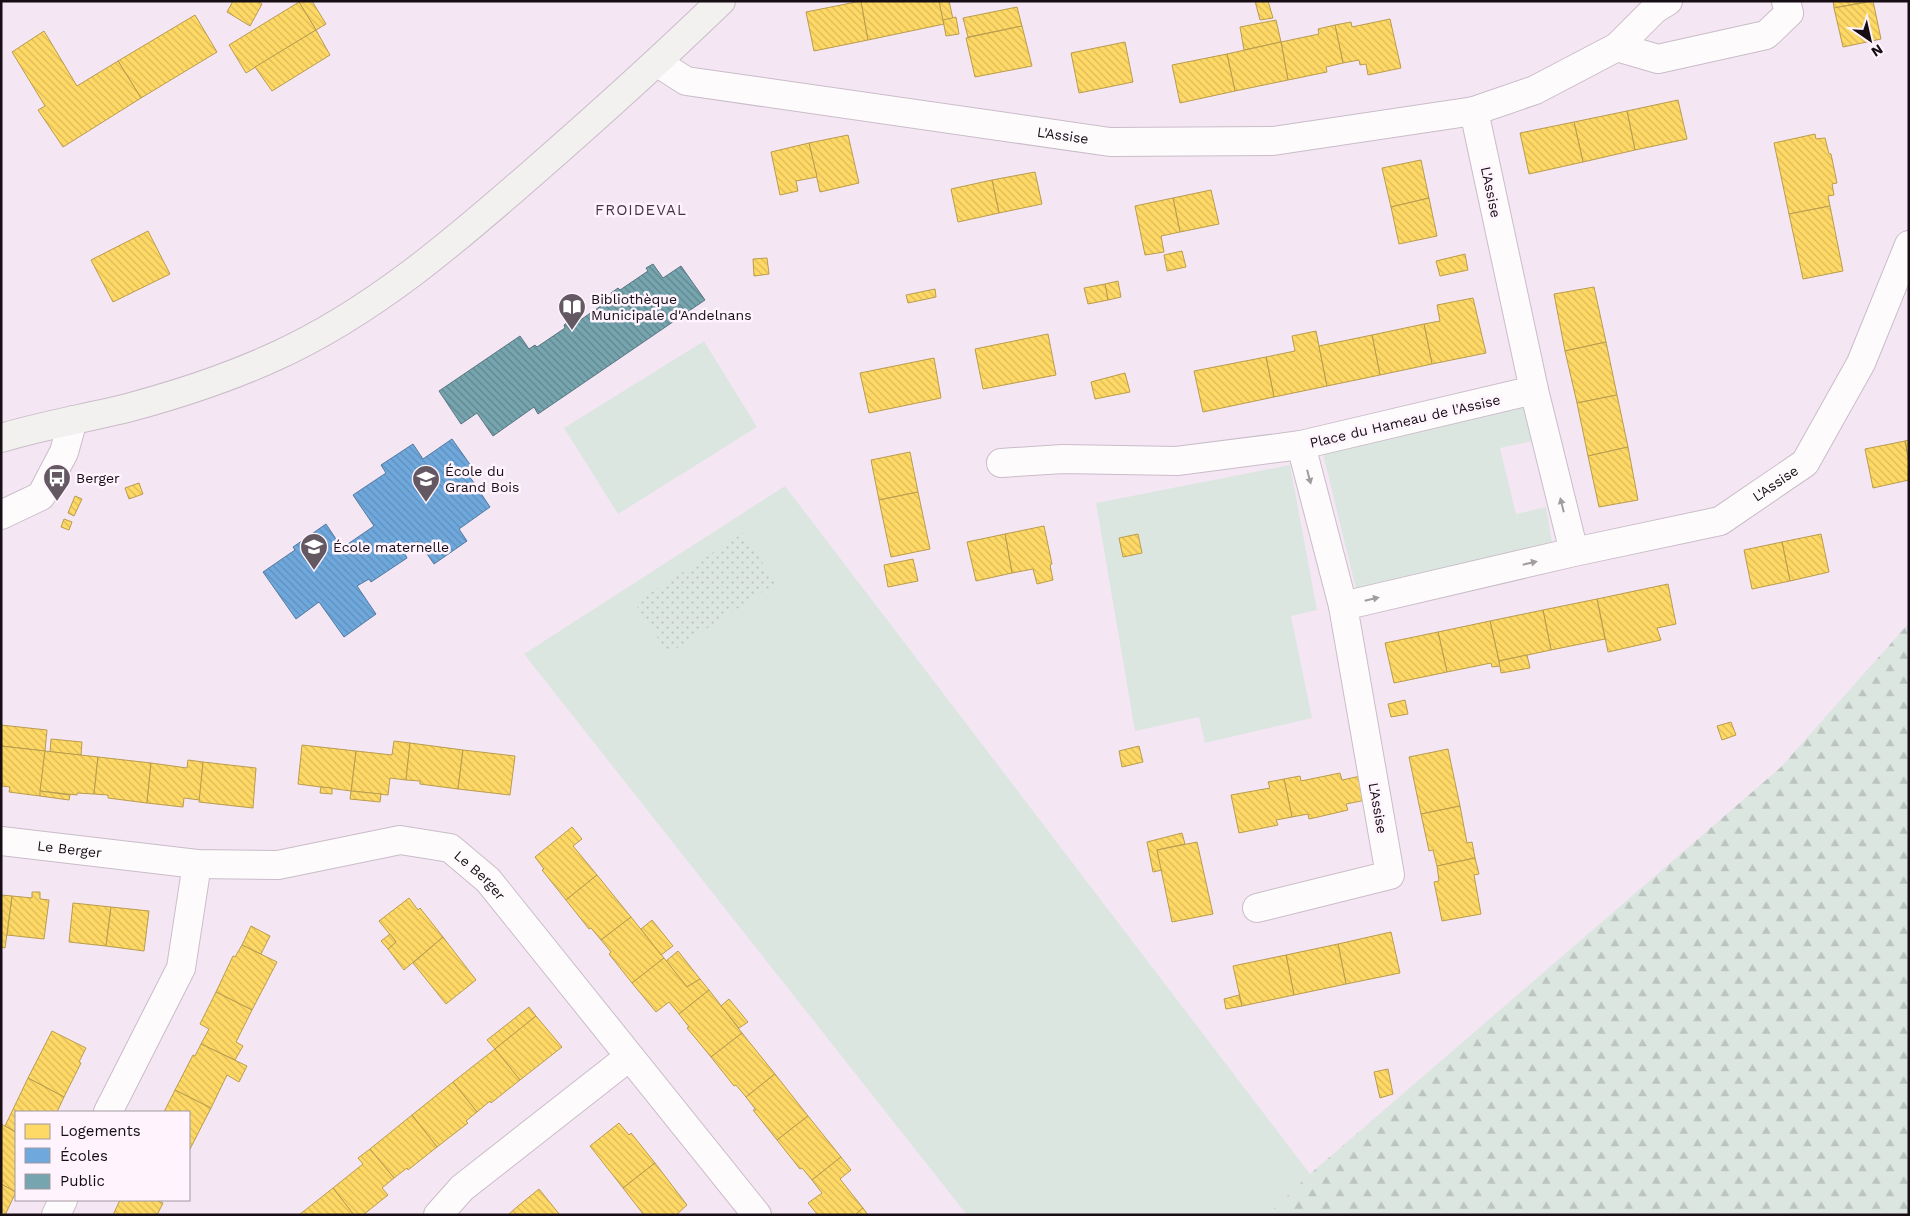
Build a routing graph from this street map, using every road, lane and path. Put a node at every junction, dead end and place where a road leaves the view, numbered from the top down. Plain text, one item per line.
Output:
1 (722, 1) edge
2 (1668, 1) edge
3 (1786, 1) edge
4 (1617, 47) junction
5 (658, 63) junction
6 (1474, 111) junction
7 (1909, 245) edge
8 (1534, 390) junction
9 (73, 420) junction
10 (1, 438) edge
11 (1301, 445) junction
12 (1001, 464) dead end
13 (1, 515) edge
14 (1574, 552) junction
15 (1343, 606) junction
16 (1, 841) edge
17 (197, 864) junction
18 (1257, 908) dead end
19 (629, 1057) junction
20 (109, 1111) edge
21 (63, 1201) edge
22 (56, 1215) edge
23 (438, 1215) edge
24 (757, 1215) edge

1 - 5 street
2 - 4 street, L'Assise
3 - 4 street
4 - 6 street, L'Assise
5 - 6 street, L'Assise
5 - 9 street
6 - 8 street, L'Assise
7 - 14 street, L'Assise
8 - 11 street, Place du Hameau de l'Assise
14 -> 8 street
9 - 10 street
9 - 13 street
11 - 12 street
11 -> 15 street, Place du Hameau de l'Assise
15 -> 14 street
15 - 18 street, L'Assise
16 - 17 street, Le Berger
17 - 19 street, Le Berger
17 - 20 street
19 - 23 street
19 - 24 street, Le Berger
21 - 22 street

